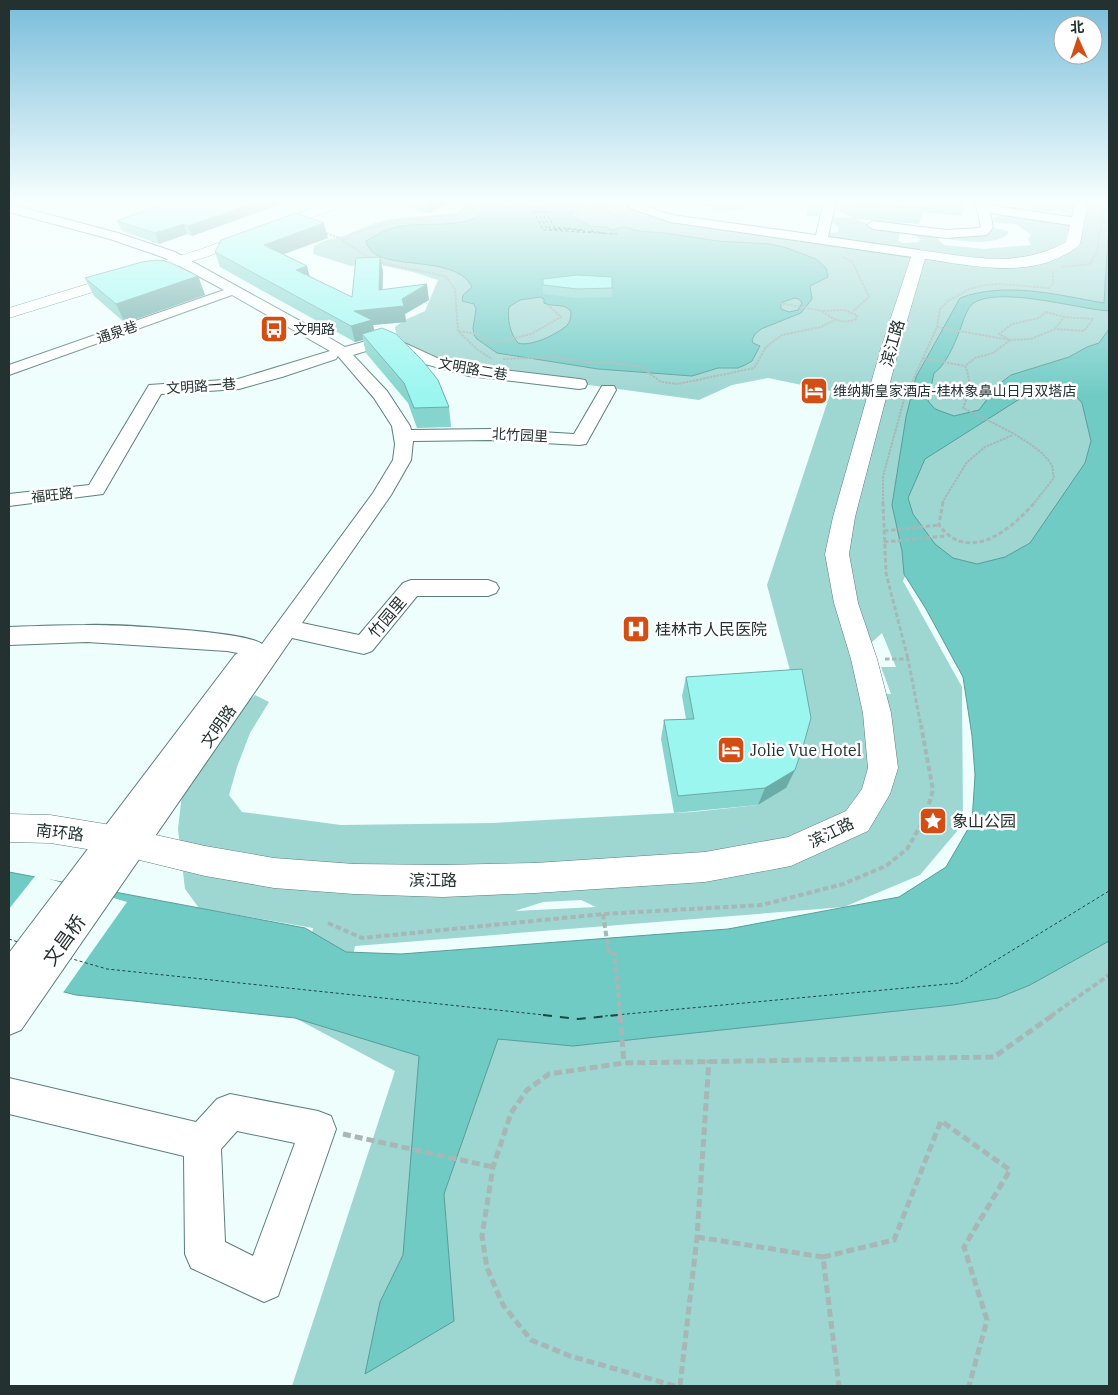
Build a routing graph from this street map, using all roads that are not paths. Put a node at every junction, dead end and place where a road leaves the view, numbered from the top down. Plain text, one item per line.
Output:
1 (145, 266) edge
2 (150, 266) edge
3 (182, 266) edge
4 (185, 266) edge
5 (916, 266) edge
6 (226, 294) junction
7 (9, 303) edge
8 (9, 313) edge
9 (337, 354) junction
10 (9, 370) edge
11 (579, 384) dead end
12 (608, 390) dead end
13 (403, 436) junction
14 (96, 490) joint
15 (9, 500) edge
16 (488, 588) dead end
17 (287, 628) junction
18 (9, 636) edge
19 (253, 648) junction
20 (9, 828) edge
21 (123, 842) junction
22 (96, 877) joint
23 (13, 999) edge
24 (9, 1096) edge
25 (202, 1142) junction

1 - 7 main road
2 - 8 main road
3 - 6 street, 文明路
4 - 9 street, 文明路
5 - 21 main road, 滨江路
6 - 9 street, 文明路
6 - 10 street, 通泉巷
9 - 11 street, 文明路二巷
9 - 13 street, 文明路
9 - 14 street, 文明路一巷
9 - 19 street, 文明路
12 - 13 street, 北竹园里
13 - 17 street, 文明路
14 - 15 street, 福旺路
16 - 17 street, 竹园里
17 - 21 street, 文明路
18 - 19 street
19 - 21 street, 文明路
20 - 21 main road, 南环路
21 - 22 street, 文明路
22 - 23 street, 文昌桥
24 - 25 street
25 - 25 street

